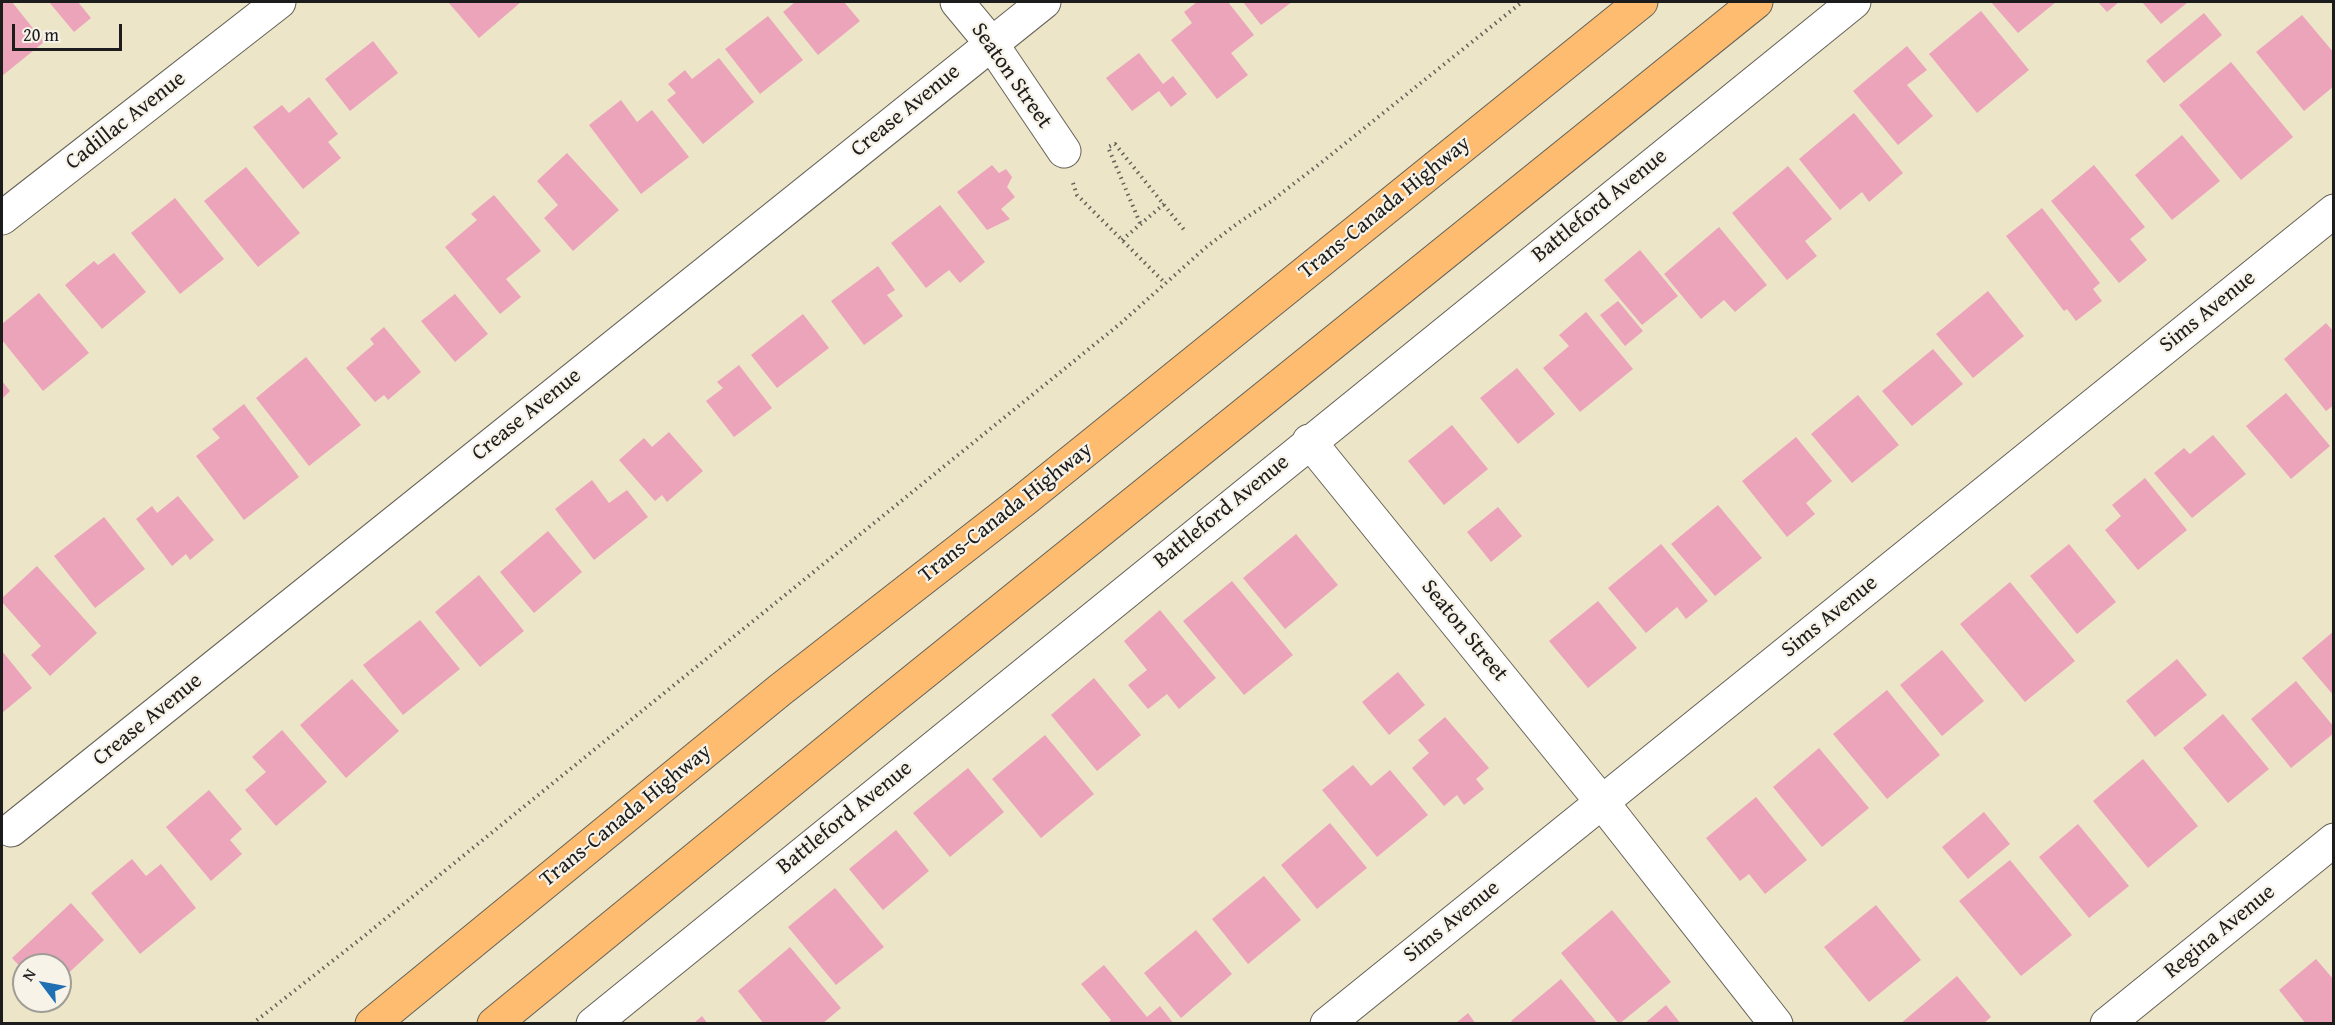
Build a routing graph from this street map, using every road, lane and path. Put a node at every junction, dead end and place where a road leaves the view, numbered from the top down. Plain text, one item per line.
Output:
1 (279, 2) edge
2 (957, 2) edge
3 (1044, 2) edge
4 (1522, 2) edge
5 (1641, 2) edge
6 (1756, 2) edge
7 (1854, 2) edge
8 (991, 43) junction
9 (1064, 151) joint
10 (1164, 204) junction
11 (2334, 211) edge
12 (2, 218) edge
13 (1140, 223) junction
14 (1185, 231) dead end
15 (1122, 240) junction
16 (1165, 283) junction
17 (1309, 441) junction
18 (1610, 811) junction
19 (12, 830) dead end
20 (2334, 840) edge
21 (252, 1023) edge
22 (372, 1023) edge
23 (494, 1023) edge
24 (593, 1023) edge
25 (1327, 1023) edge
26 (1776, 1023) edge
27 (2107, 1023) edge

1 - 12 street, Cadillac Avenue
2 - 8 street, Seaton Street
3 - 8 street, Crease Avenue
4 - 16 path
5 - 22 highway, Trans-Canada Highway
6 - 23 highway
7 - 17 street, Battleford Avenue
8 - 9 street, Seaton Street
8 - 19 street, Crease Avenue
9 - 15 path
10 - 13 path
10 - 13 path
10 - 14 path
11 - 18 street, Sims Avenue
13 - 15 path
15 - 16 path
16 - 21 path
17 - 18 street, Seaton Street
17 - 24 street, Battleford Avenue
18 - 25 street, Sims Avenue
18 - 26 street, Seaton Street
20 - 27 street, Regina Avenue

